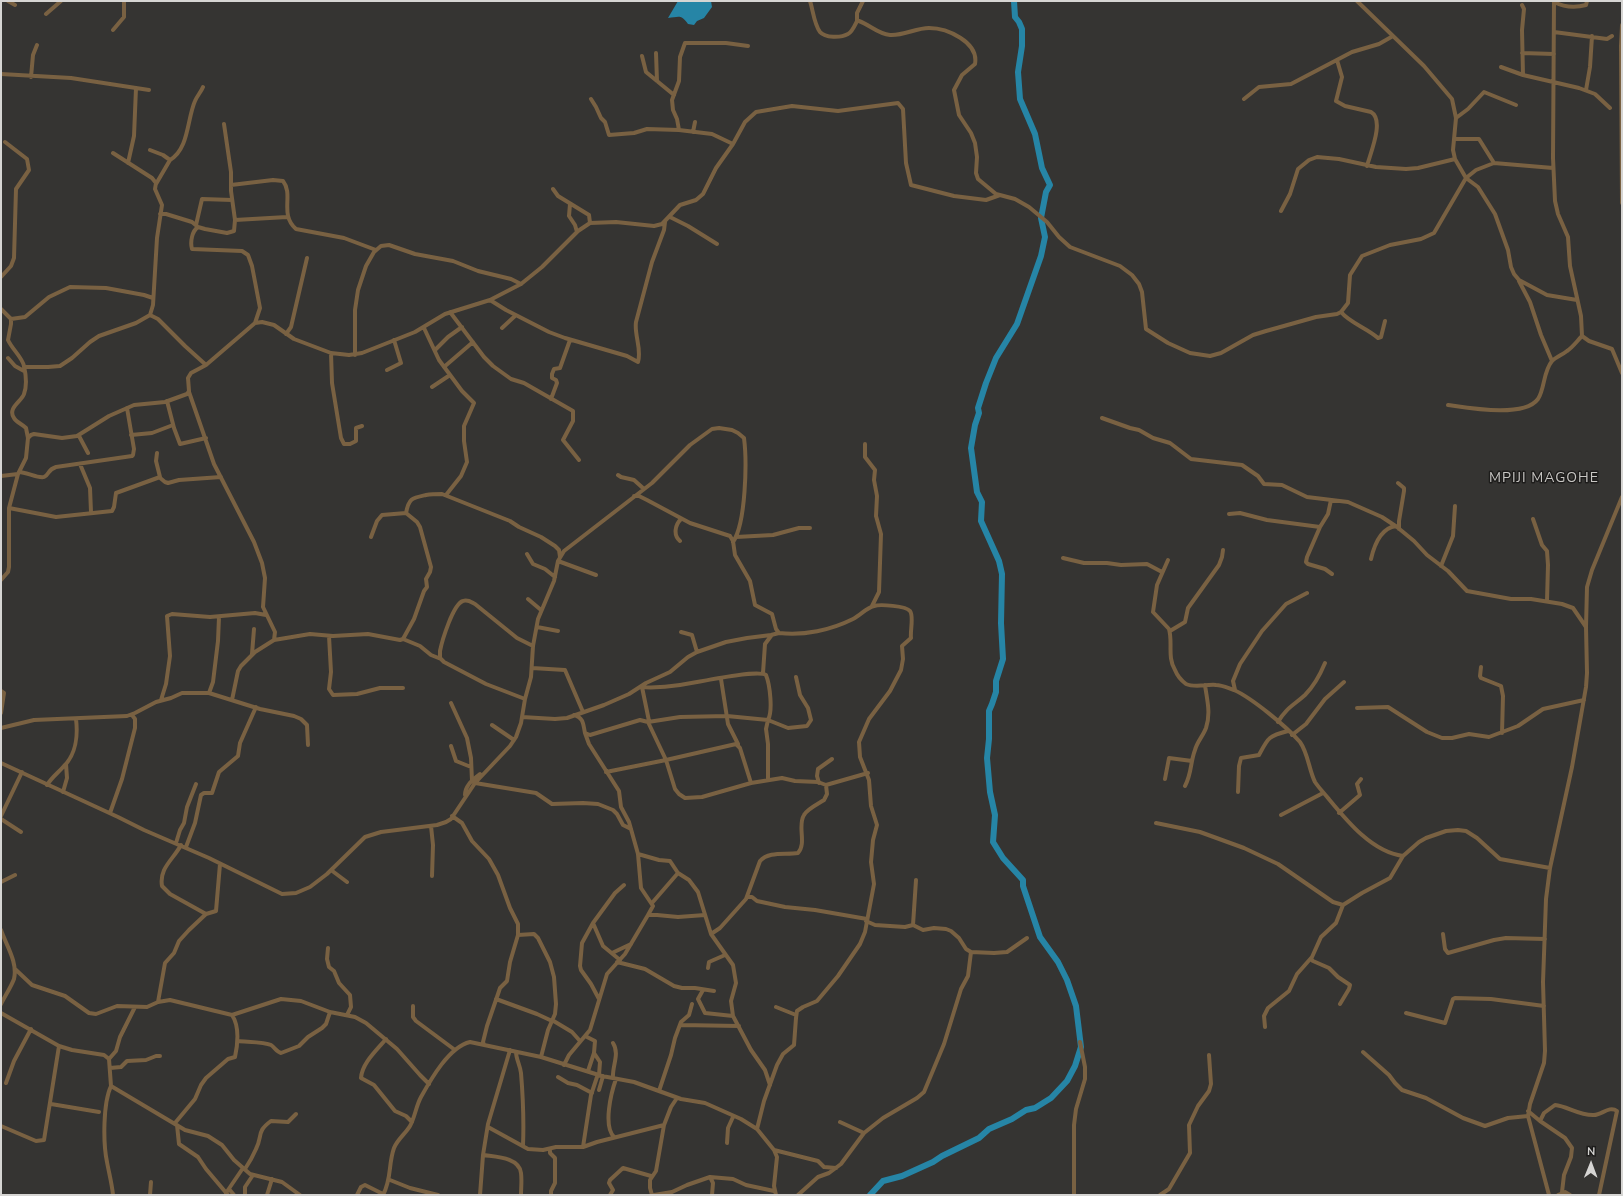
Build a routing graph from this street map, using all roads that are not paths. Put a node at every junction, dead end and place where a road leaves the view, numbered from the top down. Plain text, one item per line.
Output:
1 (8, 1) edge
2 (61, 1) edge
3 (124, 1) edge
4 (810, 1) edge
5 (863, 1) edge
6 (1357, 1) edge
7 (1588, 1) edge
8 (1554, 2) edge
9 (15, 5) dead end
10 (1522, 5) dead end
11 (46, 14) dead end
12 (857, 21) junction
13 (1622, 25) edge
14 (114, 30) dead end
15 (1554, 32) junction
16 (1393, 36) junction
17 (1592, 36) junction
18 (1612, 36) dead end
19 (37, 45) dead end
20 (748, 46) dead end
21 (656, 53) dead end
22 (1522, 54) junction
23 (1554, 54) junction
24 (642, 56) dead end
25 (1337, 60) junction
26 (1501, 67) dead end
27 (1, 74) edge
28 (1523, 75) junction
29 (31, 77) junction
30 (657, 81) junction
31 (1553, 83) junction
32 (203, 87) dead end
33 (136, 88) junction
34 (149, 90) dead end
35 (1586, 90) junction
36 (674, 95) junction
37 (590, 99) dead end
38 (1244, 99) dead end
39 (1516, 105) dead end
40 (1610, 108) dead end
41 (1456, 118) junction
42 (695, 122) dead end
43 (224, 124) dead end
44 (679, 130) junction
45 (693, 132) junction
46 (1454, 139) junction
47 (5, 142) dead end
48 (733, 144) junction
49 (150, 150) dead end
50 (113, 153) dead end
51 (1455, 159) junction
52 (170, 160) junction
53 (128, 163) junction
54 (1494, 163) junction
55 (1367, 166) junction
56 (1553, 168) junction
57 (1466, 178) junction
58 (156, 184) junction
59 (231, 185) junction
60 (553, 189) dead end
61 (1000, 195) junction
62 (232, 200) junction
63 (1622, 203) edge
64 (570, 204) junction
65 (1281, 211) dead end
66 (160, 214) junction
67 (287, 217) junction
68 (670, 217) junction
69 (235, 220) junction
70 (666, 222) junction
71 (590, 223) junction
72 (197, 226) junction
73 (577, 232) junction
74 (717, 244) dead end
75 (376, 250) junction
76 (307, 258) dead end
77 (1, 277) edge
78 (1519, 280) junction
79 (521, 284) junction
80 (153, 298) junction
81 (490, 300) junction
82 (1577, 300) junction
83 (1, 309) edge
84 (450, 312) junction
85 (1341, 312) junction
86 (150, 315) junction
87 (516, 315) junction
88 (11, 319) junction
89 (1385, 320) dead end
90 (255, 323) junction
91 (462, 327) junction
92 (424, 328) junction
93 (502, 328) dead end
94 (286, 334) junction
95 (1582, 336) junction
96 (394, 340) junction
97 (570, 340) junction
98 (473, 342) junction
99 (434, 350) junction
100 (331, 353) junction
101 (355, 355) junction
102 (8, 358) dead end
103 (1552, 361) junction
104 (206, 365) junction
105 (444, 367) junction
106 (24, 369) junction
107 (387, 370) dead end
108 (1622, 373) edge
109 (450, 375) junction
110 (432, 387) dead end
111 (189, 392) junction
112 (551, 399) junction
113 (167, 401) junction
114 (1448, 405) dead end
115 (127, 408) junction
116 (1102, 418) dead end
117 (173, 425) junction
118 (362, 426) dead end
119 (131, 435) junction
120 (79, 436) junction
121 (28, 438) junction
122 (206, 438) junction
123 (865, 444) dead end
124 (88, 453) dead end
125 (157, 453) dead end
126 (579, 460) dead end
127 (80, 464) junction
128 (18, 473) junction
129 (618, 475) dead end
130 (1, 476) edge
131 (159, 477) junction
132 (221, 477) junction
133 (1398, 483) dead end
134 (644, 489) junction
135 (446, 495) junction
136 (634, 496) junction
137 (1622, 497) edge
138 (1331, 500) junction
139 (1455, 506) dead end
140 (9, 508) junction
141 (91, 512) junction
142 (406, 513) junction
143 (1229, 514) dead end
144 (681, 519) junction
145 (1533, 519) dead end
146 (1320, 527) junction
147 (1397, 527) junction
148 (810, 528) dead end
149 (371, 537) dead end
150 (736, 537) junction
151 (680, 541) dead end
152 (733, 542) junction
153 (1223, 550) dead end
154 (527, 554) dead end
155 (1064, 558) dead end
156 (559, 559) junction
157 (1371, 559) dead end
158 (1168, 560) dead end
159 (1441, 566) junction
160 (1162, 572) junction
161 (1332, 574) dead end
162 (596, 575) dead end
163 (555, 577) junction
164 (1, 580) edge
165 (1307, 593) dead end
166 (528, 599) dead end
167 (1547, 601) junction
168 (872, 606) junction
169 (541, 610) junction
170 (266, 615) junction
171 (219, 617) junction
172 (537, 626) junction
173 (1586, 627) junction
174 (254, 629) dead end
175 (558, 631) dead end
176 (1170, 631) junction
177 (681, 632) dead end
178 (779, 633) junction
179 (329, 636) junction
180 (771, 636) junction
181 (403, 639) junction
182 (274, 640) junction
183 (534, 646) junction
184 (697, 652) junction
185 (252, 654) junction
186 (441, 659) junction
187 (1325, 663) dead end
188 (1481, 667) dead end
189 (532, 668) junction
190 (763, 673) junction
191 (796, 677) dead end
192 (722, 679) junction
193 (1344, 682) dead end
194 (1205, 685) junction
195 (641, 687) junction
196 (403, 688) dead end
197 (1234, 690) junction
198 (1, 691) edge
199 (209, 693) junction
200 (525, 699) junction
201 (161, 700) junction
202 (232, 700) junction
203 (1584, 700) junction
204 (451, 703) dead end
205 (256, 707) junction
206 (1358, 708) dead end
207 (583, 712) junction
208 (1, 713) edge
209 (132, 715) junction
210 (574, 715) junction
211 (727, 716) junction
212 (522, 717) junction
213 (76, 719) junction
214 (768, 720) junction
215 (649, 722) junction
216 (1278, 722) junction
217 (492, 725) dead end
218 (1, 728) edge
219 (585, 733) junction
220 (1290, 733) junction
221 (1502, 733) junction
222 (514, 740) junction
223 (738, 744) junction
224 (308, 745) dead end
225 (451, 746) dead end
226 (832, 759) dead end
227 (666, 760) junction
228 (1192, 760) junction
229 (1, 763) edge
230 (66, 764) junction
231 (471, 767) junction
232 (22, 772) junction
233 (606, 772) junction
234 (868, 774) junction
235 (1165, 779) dead end
236 (1361, 779) dead end
237 (768, 780) junction
238 (474, 782) junction
239 (751, 783) junction
240 (819, 783) junction
241 (196, 784) dead end
242 (47, 785) junction
243 (826, 785) junction
244 (1185, 786) dead end
245 (63, 792) junction
246 (1238, 792) dead end
247 (1323, 793) junction
248 (110, 813) junction
249 (1339, 813) junction
250 (1281, 815) dead end
251 (1, 816) edge
252 (452, 816) junction
253 (1, 819) edge
254 (1156, 823) dead end
255 (431, 826) junction
256 (631, 829) junction
257 (21, 832) dead end
258 (176, 843) junction
259 (181, 845) junction
260 (186, 847) junction
261 (638, 854) junction
262 (1403, 856) junction
263 (220, 864) junction
264 (1550, 868) junction
265 (331, 870) junction
266 (678, 873) junction
267 (15, 875) dead end
268 (432, 876) dead end
269 (916, 880) dead end
270 (1, 882) edge
271 (347, 882) dead end
272 (624, 885) dead end
273 (747, 897) junction
274 (652, 903) junction
275 (1343, 905) junction
276 (653, 908) junction
277 (206, 914) junction
278 (657, 914) junction
279 (648, 915) junction
280 (705, 915) junction
281 (866, 920) junction
282 (593, 923) junction
283 (913, 925) junction
284 (1, 930) edge
285 (711, 934) junction
286 (1443, 934) dead end
287 (518, 935) junction
288 (1027, 938) dead end
289 (1545, 939) junction
290 (3, 941) edge
291 (631, 944) junction
292 (328, 948) dead end
293 (971, 952) junction
294 (612, 953) junction
295 (725, 955) junction
296 (1311, 958) junction
297 (619, 961) junction
298 (708, 968) dead end
299 (15, 969) junction
300 (703, 990) junction
301 (714, 991) dead end
302 (496, 999) junction
303 (599, 999) junction
304 (158, 1002) junction
305 (1, 1004) edge
306 (692, 1004) dead end
307 (1340, 1004) dead end
308 (413, 1006) dead end
309 (1544, 1006) junction
310 (135, 1007) junction
311 (776, 1007) dead end
312 (330, 1012) junction
313 (1, 1013) edge
314 (1406, 1013) dead end
315 (796, 1014) junction
316 (232, 1015) junction
317 (347, 1015) junction
318 (733, 1016) junction
319 (552, 1020) junction
320 (680, 1025) junction
321 (739, 1026) junction
322 (1265, 1027) dead end
323 (31, 1029) junction
324 (585, 1036) junction
325 (386, 1039) junction
326 (238, 1041) junction
327 (580, 1041) junction
328 (1080, 1042) dead end
329 (613, 1043) dead end
330 (484, 1045) junction
331 (59, 1046) junction
332 (455, 1050) junction
333 (510, 1050) junction
334 (516, 1052) junction
335 (1363, 1052) dead end
336 (594, 1053) junction
337 (1209, 1054) dead end
338 (160, 1056) dead end
339 (541, 1057) junction
340 (110, 1059) junction
341 (564, 1064) junction
342 (110, 1068) junction
343 (588, 1071) junction
344 (600, 1075) junction
345 (558, 1077) dead end
346 (614, 1078) junction
347 (6, 1083) dead end
348 (429, 1084) junction
349 (111, 1086) junction
350 (770, 1087) junction
351 (599, 1090) dead end
352 (659, 1091) junction
353 (592, 1093) junction
354 (677, 1098) junction
355 (50, 1103) junction
356 (99, 1112) dead end
357 (1528, 1113) junction
358 (296, 1114) dead end
359 (733, 1117) junction
360 (1540, 1121) junction
361 (412, 1122) junction
362 (840, 1122) dead end
363 (176, 1124) junction
364 (664, 1125) junction
365 (1, 1126) edge
366 (488, 1127) junction
367 (757, 1129) junction
368 (864, 1133) junction
369 (614, 1137) junction
370 (727, 1143) dead end
371 (523, 1146) junction
372 (583, 1147) junction
373 (550, 1150) junction
374 (774, 1150) junction
375 (483, 1155) junction
376 (836, 1168) junction
377 (244, 1169) junction
378 (253, 1176) junction
379 (651, 1176) junction
380 (710, 1177) junction
381 (272, 1179) junction
382 (390, 1180) junction
383 (151, 1182) dead end
384 (228, 1192) edge
385 (775, 1193) edge
386 (1560, 1194) edge
387 (113, 1195) edge
388 (150, 1195) edge
389 (234, 1195) edge
390 (245, 1195) edge
391 (267, 1195) edge
392 (300, 1195) edge
393 (357, 1195) edge
394 (383, 1195) edge
395 (438, 1195) edge
396 (480, 1195) edge
397 (521, 1195) edge
398 (552, 1195) edge
399 (610, 1195) edge
400 (653, 1195) edge
401 (712, 1195) edge
402 (798, 1195) edge
403 (1074, 1195) edge
404 (1160, 1195) edge
405 (1549, 1195) edge
406 (1570, 1195) edge
407 (1599, 1195) edge

1 - 9 street
2 - 11 street
3 - 14 street
4 - 12 street
5 - 12 street
6 - 16 street
7 - 8 street
8 - 15 street
10 - 22 street
12 - 61 street
13 - 63 street
15 - 17 street
15 - 23 street
16 - 25 street
16 - 41 street
17 - 18 street
17 - 35 street
19 - 29 street
20 - 36 street
21 - 30 street
22 - 23 street
22 - 28 street
23 - 31 street
24 - 30 street
25 - 38 street
25 - 55 street
26 - 28 street
27 - 29 street
28 - 31 street
29 - 33 street
30 - 36 street
31 - 35 street
31 - 56 street
32 - 52 street
33 - 34 street
33 - 53 street
35 - 40 street
36 - 44 street
37 - 44 street
39 - 41 street
41 - 46 street
42 - 45 street
43 - 59 street
44 - 45 street
45 - 48 street
46 - 51 street
46 - 54 street
47 - 77 street
48 - 61 street
48 - 68 street
49 - 52 street
50 - 53 street
51 - 55 street
51 - 57 street
52 - 58 street
53 - 58 street
54 - 56 street
54 - 57 street
55 - 65 street
56 - 82 street
57 - 78 street
57 - 85 street
58 - 66 street
59 - 62 street
59 - 67 street
60 - 64 street
61 - 85 street
62 - 69 street
62 - 72 street
64 - 71 street
64 - 73 street
66 - 72 street
66 - 80 street
67 - 69 street
67 - 75 street
68 - 70 street
68 - 74 street
69 - 72 street
70 - 71 street
70 - 97 street
71 - 73 street
72 - 90 street
73 - 79 street
75 - 79 street
75 - 101 street
76 - 94 street
78 - 82 street
78 - 103 street
79 - 81 street
80 - 86 street
80 - 88 street
81 - 84 street
81 - 87 street
82 - 95 street
83 - 88 street
84 - 91 street
84 - 92 street
85 - 89 street
86 - 104 street
86 - 106 street
87 - 93 street
87 - 97 street
88 - 106 street
90 - 94 street
90 - 104 street
91 - 98 street
91 - 99 street
92 - 96 street
92 - 99 street
94 - 100 street
95 - 103 street
95 - 108 street
96 - 101 street
96 - 107 street
97 - 112 street
98 - 105 street
98 - 112 street
99 - 105 street
100 - 101 street
100 - 118 street
102 - 106 street
103 - 114 street
104 - 111 street
105 - 109 street
106 - 121 street
109 - 110 street
109 - 135 street
111 - 113 street
111 - 122 street
112 - 126 street
113 - 115 street
113 - 117 street
115 - 119 street
115 - 120 street
116 - 138 street
117 - 119 street
117 - 122 street
119 - 127 street
120 - 121 street
120 - 124 street
121 - 128 street
122 - 132 street
123 - 168 street
125 - 131 street
127 - 128 street
127 - 141 street
128 - 130 street
128 - 140 street
129 - 134 street
131 - 132 street
131 - 141 street
132 - 170 street
133 - 147 street
134 - 136 street
134 - 150 street
135 - 142 street
135 - 156 street
136 - 144 street
136 - 156 street
137 - 173 street
138 - 146 street
138 - 147 street
139 - 159 street
140 - 141 street
140 - 164 street
142 - 149 street
142 - 181 street
143 - 146 street
144 - 151 street
144 - 152 street
145 - 167 street
146 - 161 street
147 - 157 street
147 - 159 street
148 - 150 street
150 - 152 street
152 - 178 street
153 - 176 street
154 - 163 street
155 - 160 street
156 - 162 street
156 - 163 street
158 - 160 street
159 - 167 street
160 - 176 street
163 - 169 street
165 - 197 street
166 - 169 street
167 - 173 street
168 - 178 street
168 - 234 street
169 - 172 street
170 - 171 street
170 - 182 street
171 - 199 street
171 - 201 street
172 - 175 street
172 - 183 street
173 - 203 street
174 - 185 street
176 - 194 street
177 - 184 street
178 - 180 street
179 - 181 street
179 - 182 street
179 - 196 street
180 - 184 street
180 - 190 street
181 - 186 street
182 - 185 street
183 - 186 street
183 - 189 street
184 - 195 street
185 - 202 street
186 - 200 street
187 - 216 street
188 - 221 street
189 - 200 street
189 - 207 street
190 - 192 street
190 - 214 street
191 - 214 street
192 - 195 street
192 - 211 street
193 - 220 street
194 - 197 street
194 - 228 street
195 - 207 street
195 - 215 street
197 - 216 street
198 - 208 street
199 - 201 street
199 - 202 street
200 - 212 street
201 - 209 street
202 - 205 street
203 - 221 street
203 - 264 street
204 - 231 street
205 - 224 street
205 - 260 street
206 - 221 street
207 - 210 street
209 - 213 street
209 - 248 street
210 - 212 street
210 - 219 street
211 - 214 street
211 - 215 street
211 - 223 street
212 - 222 street
213 - 218 street
213 - 230 street
214 - 237 street
215 - 219 street
215 - 227 street
216 - 220 street
217 - 222 street
219 - 233 street
220 - 246 street
220 - 247 street
222 - 238 street
223 - 227 street
223 - 239 street
225 - 231 street
226 - 240 street
227 - 233 street
227 - 239 street
228 - 235 street
228 - 244 street
229 - 232 street
230 - 242 street
230 - 245 street
231 - 238 street
232 - 242 street
232 - 251 street
233 - 256 street
234 - 243 street
234 - 281 street
236 - 249 street
237 - 239 street
237 - 240 street
238 - 252 street
238 - 256 street
240 - 243 street
241 - 258 street
242 - 245 street
243 - 273 street
245 - 248 street
247 - 249 street
247 - 250 street
248 - 258 street
249 - 262 street
252 - 255 street
252 - 287 street
253 - 257 street
254 - 275 street
255 - 265 street
255 - 268 street
256 - 261 street
258 - 259 street
259 - 260 street
259 - 277 street
260 - 263 street
261 - 266 street
261 - 274 street
262 - 264 street
262 - 275 street
263 - 265 street
263 - 277 street
264 - 289 street
265 - 271 street
266 - 274 street
266 - 280 street
267 - 270 street
269 - 283 street
272 - 282 street
273 - 281 street
273 - 285 street
274 - 276 street
275 - 296 street
276 - 278 street
276 - 279 street
277 - 304 street
278 - 279 street
278 - 280 street
279 - 291 street
280 - 285 street
281 - 283 street
281 - 315 street
282 - 294 street
282 - 303 street
283 - 293 street
284 - 290 street
285 - 295 street
286 - 289 street
287 - 302 street
287 - 319 street
288 - 293 street
289 - 309 street
290 - 299 street
291 - 294 street
291 - 297 street
292 - 317 street
293 - 368 street
294 - 297 street
295 - 298 street
295 - 318 street
296 - 307 street
296 - 322 street
297 - 300 street
297 - 303 street
299 - 305 street
299 - 310 street
300 - 301 street
300 - 318 street
302 - 319 street
302 - 330 street
303 - 324 street
304 - 310 street
304 - 316 street
306 - 320 street
308 - 332 street
309 - 314 street
309 - 357 street
310 - 340 street
311 - 315 street
312 - 316 street
312 - 317 street
312 - 326 street
313 - 323 street
315 - 350 street
316 - 326 street
317 - 325 street
318 - 321 street
319 - 327 street
319 - 339 street
320 - 321 street
320 - 352 street
321 - 350 street
323 - 331 street
323 - 347 street
324 - 327 street
324 - 336 street
325 - 348 street
325 - 361 street
326 - 363 street
327 - 341 street
328 - 403 street
329 - 346 street
330 - 332 street
330 - 333 street
331 - 340 street
331 - 355 street
332 - 348 street
333 - 334 street
333 - 366 street
334 - 339 street
334 - 371 street
335 - 357 street
336 - 343 street
336 - 344 street
337 - 404 street
338 - 342 street
339 - 341 street
340 - 342 street
341 - 343 street
342 - 349 street
343 - 344 street
344 - 346 street
344 - 351 street
344 - 353 street
345 - 353 street
346 - 352 street
346 - 369 street
348 - 361 street
349 - 363 street
349 - 387 street
350 - 367 street
352 - 354 street
353 - 372 street
354 - 359 street
354 - 364 street
355 - 356 street
355 - 365 street
357 - 360 street
357 - 405 street
358 - 377 street
359 - 367 street
359 - 370 street
360 - 386 street
360 - 407 street
361 - 382 street
362 - 368 street
363 - 377 street
363 - 384 street
364 - 369 street
364 - 379 street
366 - 371 street
366 - 375 street
367 - 374 street
368 - 376 street
369 - 372 street
371 - 373 street
372 - 373 street
373 - 398 street
374 - 376 street
374 - 385 street
375 - 396 street
375 - 397 street
376 - 402 street
377 - 378 street
377 - 384 street
378 - 381 street
378 - 390 street
379 - 399 street
379 - 400 street
380 - 385 street
380 - 400 street
380 - 401 street
381 - 391 street
381 - 392 street
382 - 394 street
382 - 395 street
383 - 388 street
384 - 389 street
386 - 406 street
393 - 394 street

